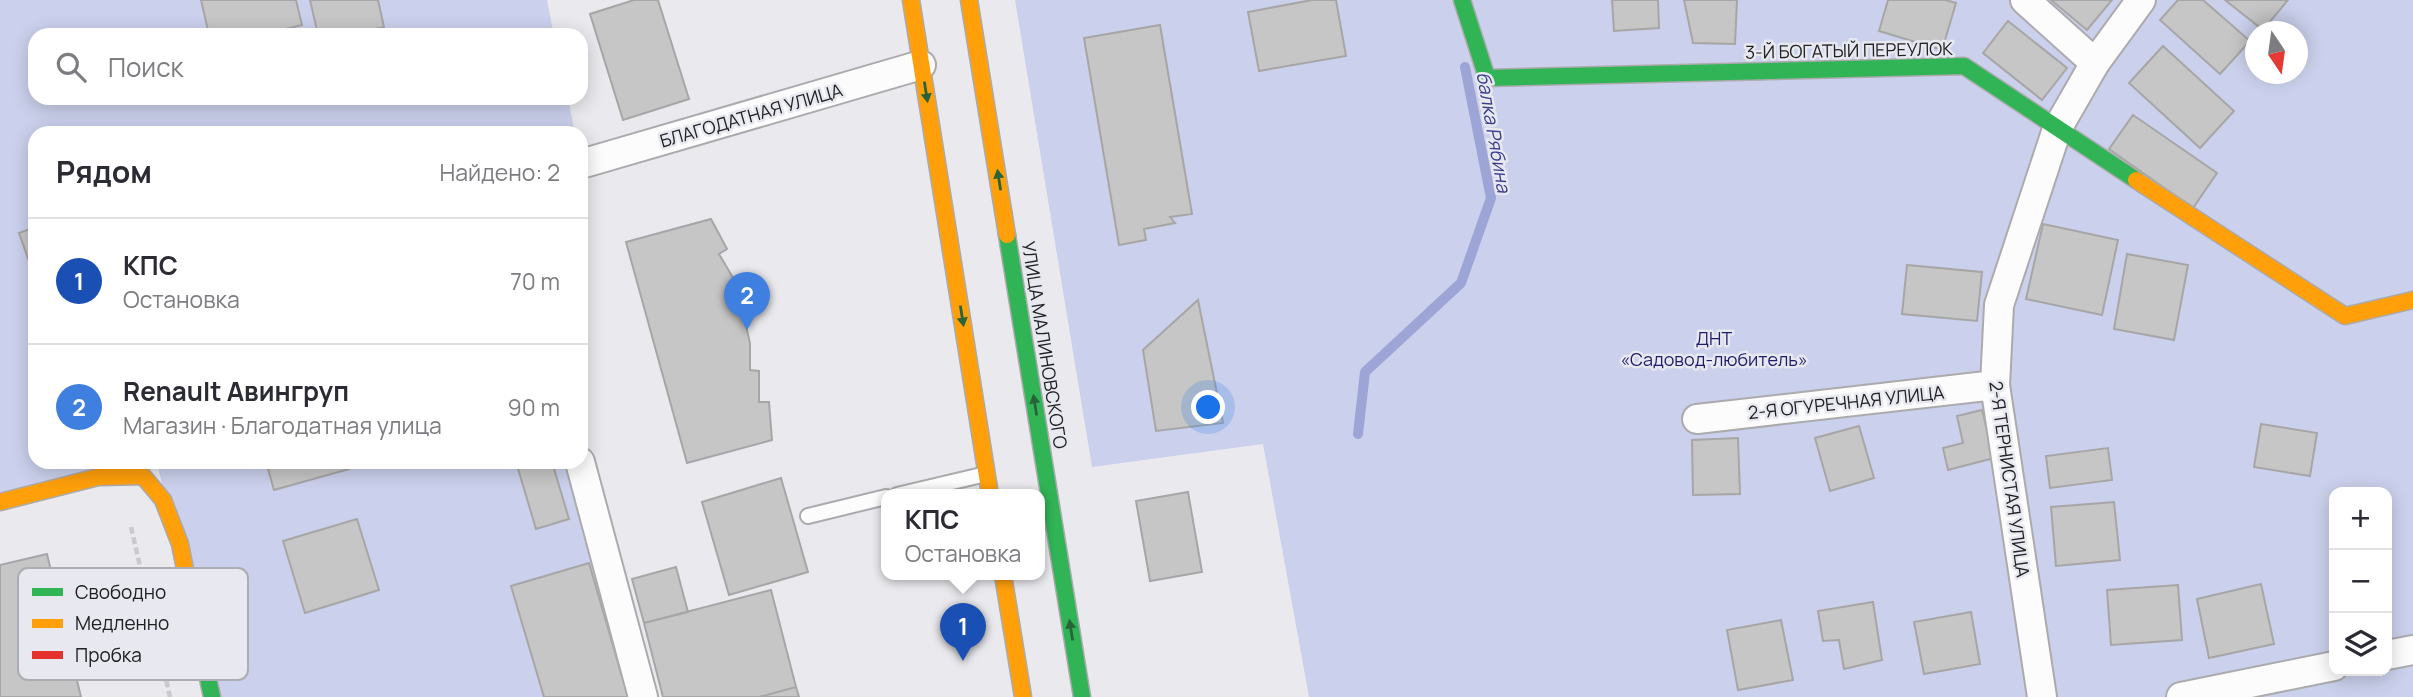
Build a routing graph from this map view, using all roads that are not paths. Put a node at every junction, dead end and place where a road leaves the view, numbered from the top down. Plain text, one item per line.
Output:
1 (911, 0) edge
2 (970, 0) edge
3 (1462, 0) edge
4 (2025, 0) edge
5 (2141, 0) edge
6 (2095, 63) junction
7 (921, 65) junction
8 (2057, 130) junction
9 (588, 162) edge
10 (2413, 300) edge
11 (1994, 385) junction
12 (1697, 419) dead end
13 (144, 469) edge
14 (582, 469) edge
15 (987, 473) junction
16 (922, 489) edge
17 (989, 489) edge
18 (881, 498) edge
19 (0, 502) edge
20 (808, 516) dead end
21 (185, 568) edge
22 (1004, 580) edge
23 (2413, 650) edge
24 (2392, 654) edge
25 (2329, 667) edge
26 (643, 697) edge
27 (1023, 697) edge
28 (1082, 697) edge
29 (2042, 697) edge
30 (2181, 697) edge

1 - 7 main road
28 -> 2 main road, УЛИЦА МАЛИНОВСКОГО
3 - 8 main road, 3-Й БОГАТЫЙ ПЕРЕУЛОК
4 - 6 street
5 - 6 street, 2-Я ТЕРНИСТАЯ УЛИЦА
6 - 8 street, 2-Я ТЕРНИСТАЯ УЛИЦА
7 - 9 street, БЛАГОДАТНАЯ УЛИЦА
7 -> 15 main road
8 - 10 main road, 3-Й БОГАТЫЙ ПЕРЕУЛОК
8 - 11 street, 2-Я ТЕРНИСТАЯ УЛИЦА
11 - 12 street, 2-Я ОГУРЕЧНАЯ УЛИЦА
11 - 29 street, 2-Я ТЕРНИСТАЯ УЛИЦА
13 - 19 main road
13 - 21 main road
14 - 26 street
15 - 16 lane
15 - 17 main road
18 - 20 lane
22 - 27 main road
23 - 24 street
25 - 30 street

